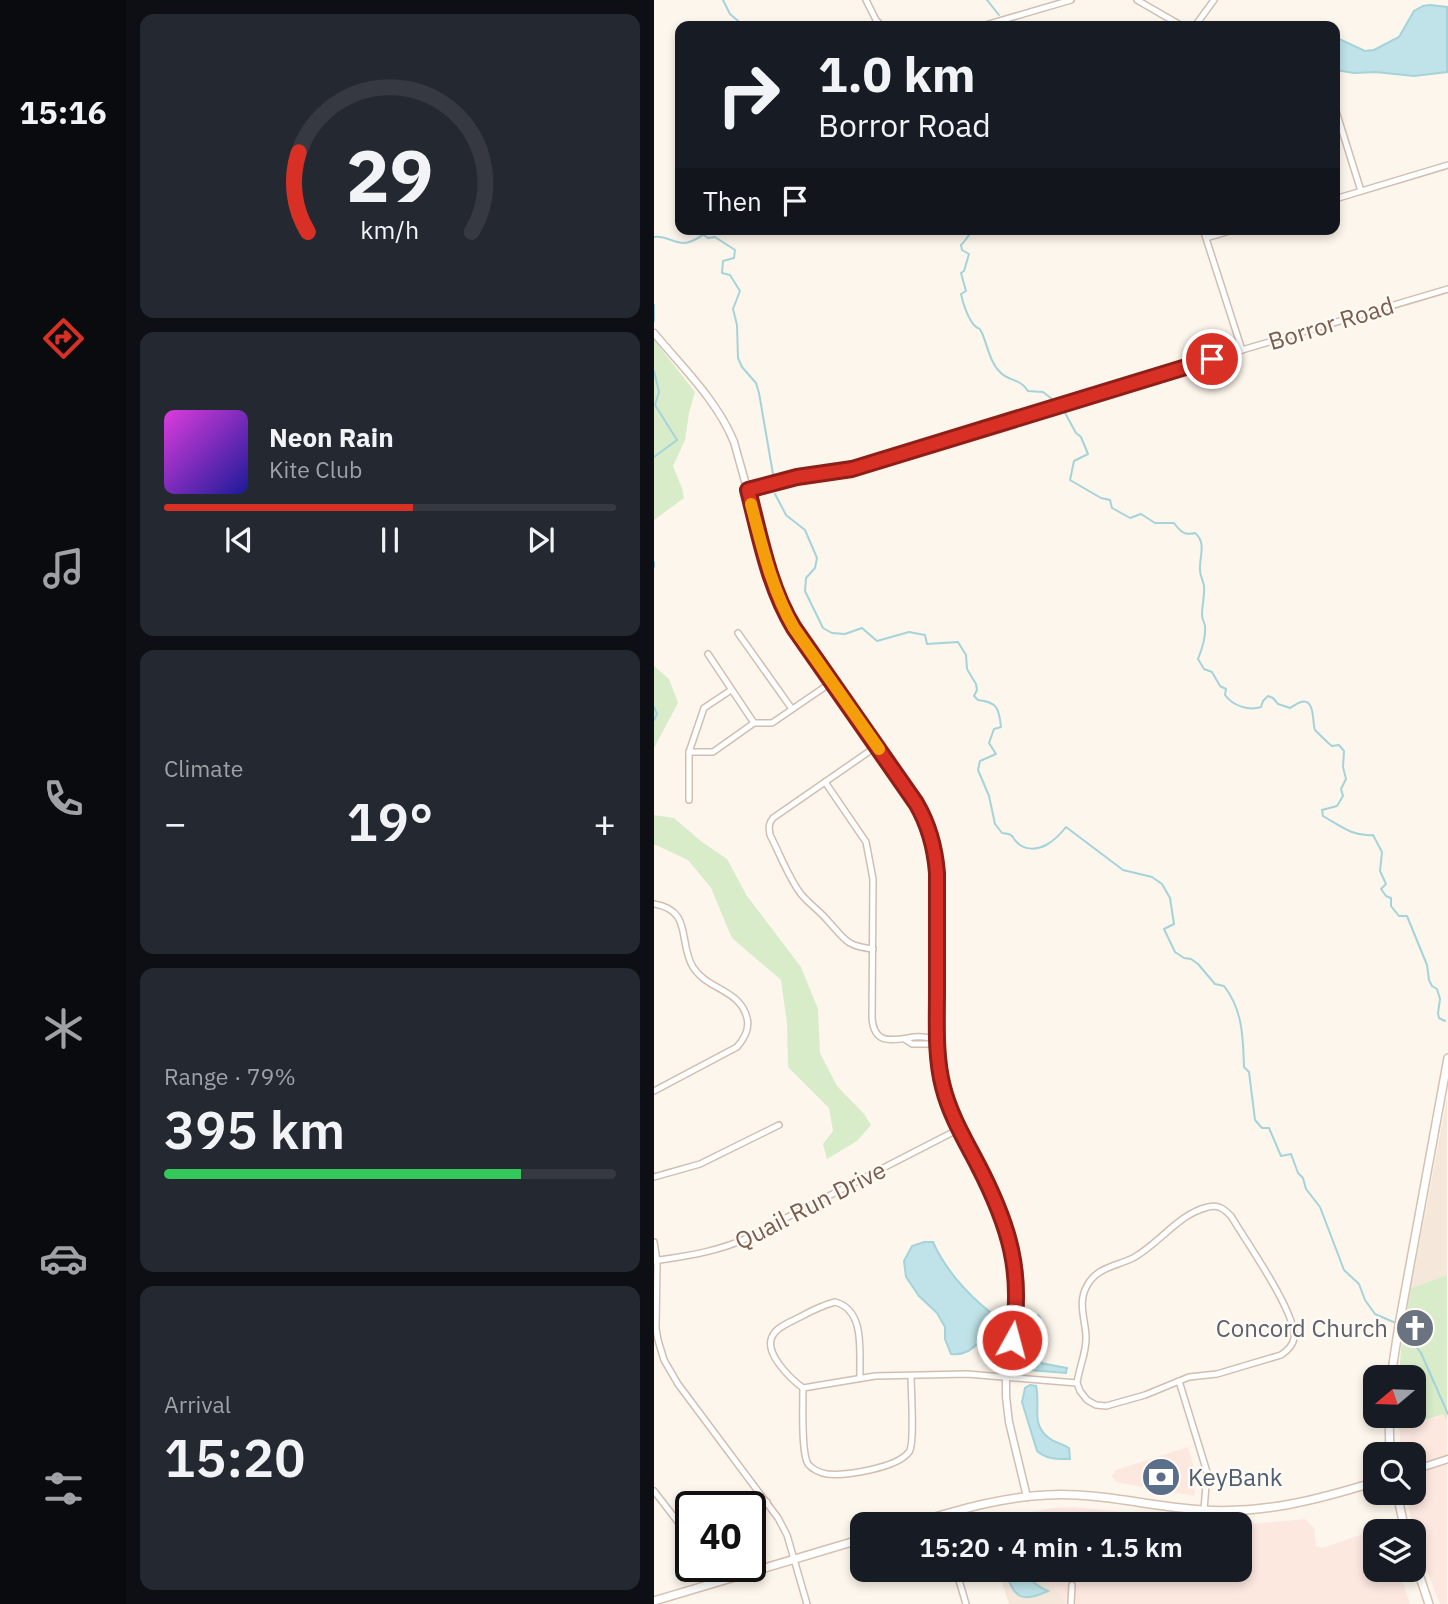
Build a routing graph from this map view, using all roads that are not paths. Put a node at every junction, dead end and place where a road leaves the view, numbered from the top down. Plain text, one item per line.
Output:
1 (866, 0) edge
2 (1137, 0) edge
3 (1215, 0) edge
4 (1067, 1) edge
5 (877, 21) edge
6 (999, 21) edge
7 (1173, 21) edge
8 (1199, 21) edge
9 (1340, 124) edge
10 (1447, 165) edge
11 (1361, 191) junction
12 (1340, 197) edge
13 (1205, 235) edge
14 (1216, 235) edge
15 (1206, 238) junction
16 (1447, 289) edge
17 (654, 333) edge
18 (1242, 350) junction
19 (748, 490) junction
20 (738, 633) dead end
21 (708, 654) dead end
22 (832, 682) junction
23 (731, 690) junction
24 (792, 709) junction
25 (754, 723) junction
26 (877, 747) junction
27 (689, 752) junction
28 (825, 782) junction
29 (689, 800) dead end
30 (654, 904) edge
31 (873, 949) junction
32 (938, 1041) junction
33 (1447, 1058) edge
34 (654, 1091) edge
35 (779, 1125) dead end
36 (960, 1129) junction
37 (654, 1177) edge
38 (654, 1242) edge
39 (656, 1261) edge
40 (656, 1340) edge
41 (1393, 1365) edge
42 (911, 1376) junction
43 (1006, 1377) junction
44 (860, 1378) junction
45 (1178, 1381) junction
46 (1078, 1383) junction
47 (803, 1388) junction
48 (1447, 1459) edge
49 (1426, 1466) edge
50 (1363, 1486) edge
51 (654, 1491) edge
52 (1027, 1497) junction
53 (767, 1502) joint
54 (1205, 1510) junction
55 (953, 1512) edge
56 (675, 1518) edge
57 (850, 1543) edge
58 (794, 1559) junction
59 (960, 1582) edge
60 (1422, 1582) edge
61 (1072, 1585) dead end
62 (654, 1601) edge
63 (807, 1604) edge
64 (966, 1604) edge
65 (1071, 1604) edge
66 (1429, 1604) edge

1 - 5 street
2 - 7 street
3 - 8 street
4 - 6 street
9 - 11 street
10 - 11 street
11 - 12 street
13 - 15 street
14 - 15 street
15 - 18 street
16 - 18 street, Borror Road
17 - 19 street
18 - 19 street, Borror Road
19 - 22 street
20 - 24 street
21 - 23 street
22 - 24 street
22 - 26 street
23 - 25 street
23 - 27 street
24 - 25 street
25 - 27 street
26 - 28 street
26 - 32 street
27 - 29 street
28 - 31 street
28 - 31 street
30 - 34 street
31 - 32 street
32 - 36 street
33 - 41 main road
35 - 37 street
36 - 39 street, Quail Run Drive
36 - 43 street
38 - 39 street
39 - 40 street
40 - 53 street
42 - 43 street
42 - 44 street
42 - 47 street
43 - 46 street
43 - 52 street
44 - 47 street
44 - 47 street
45 - 46 street
45 - 46 street
45 - 54 street
48 - 49 street
50 - 54 main road
51 - 56 street
52 - 54 main road
52 - 55 main road
53 - 58 street
57 - 58 main road
58 - 62 main road
58 - 63 street
59 - 64 street
60 - 66 main road
61 - 65 street

